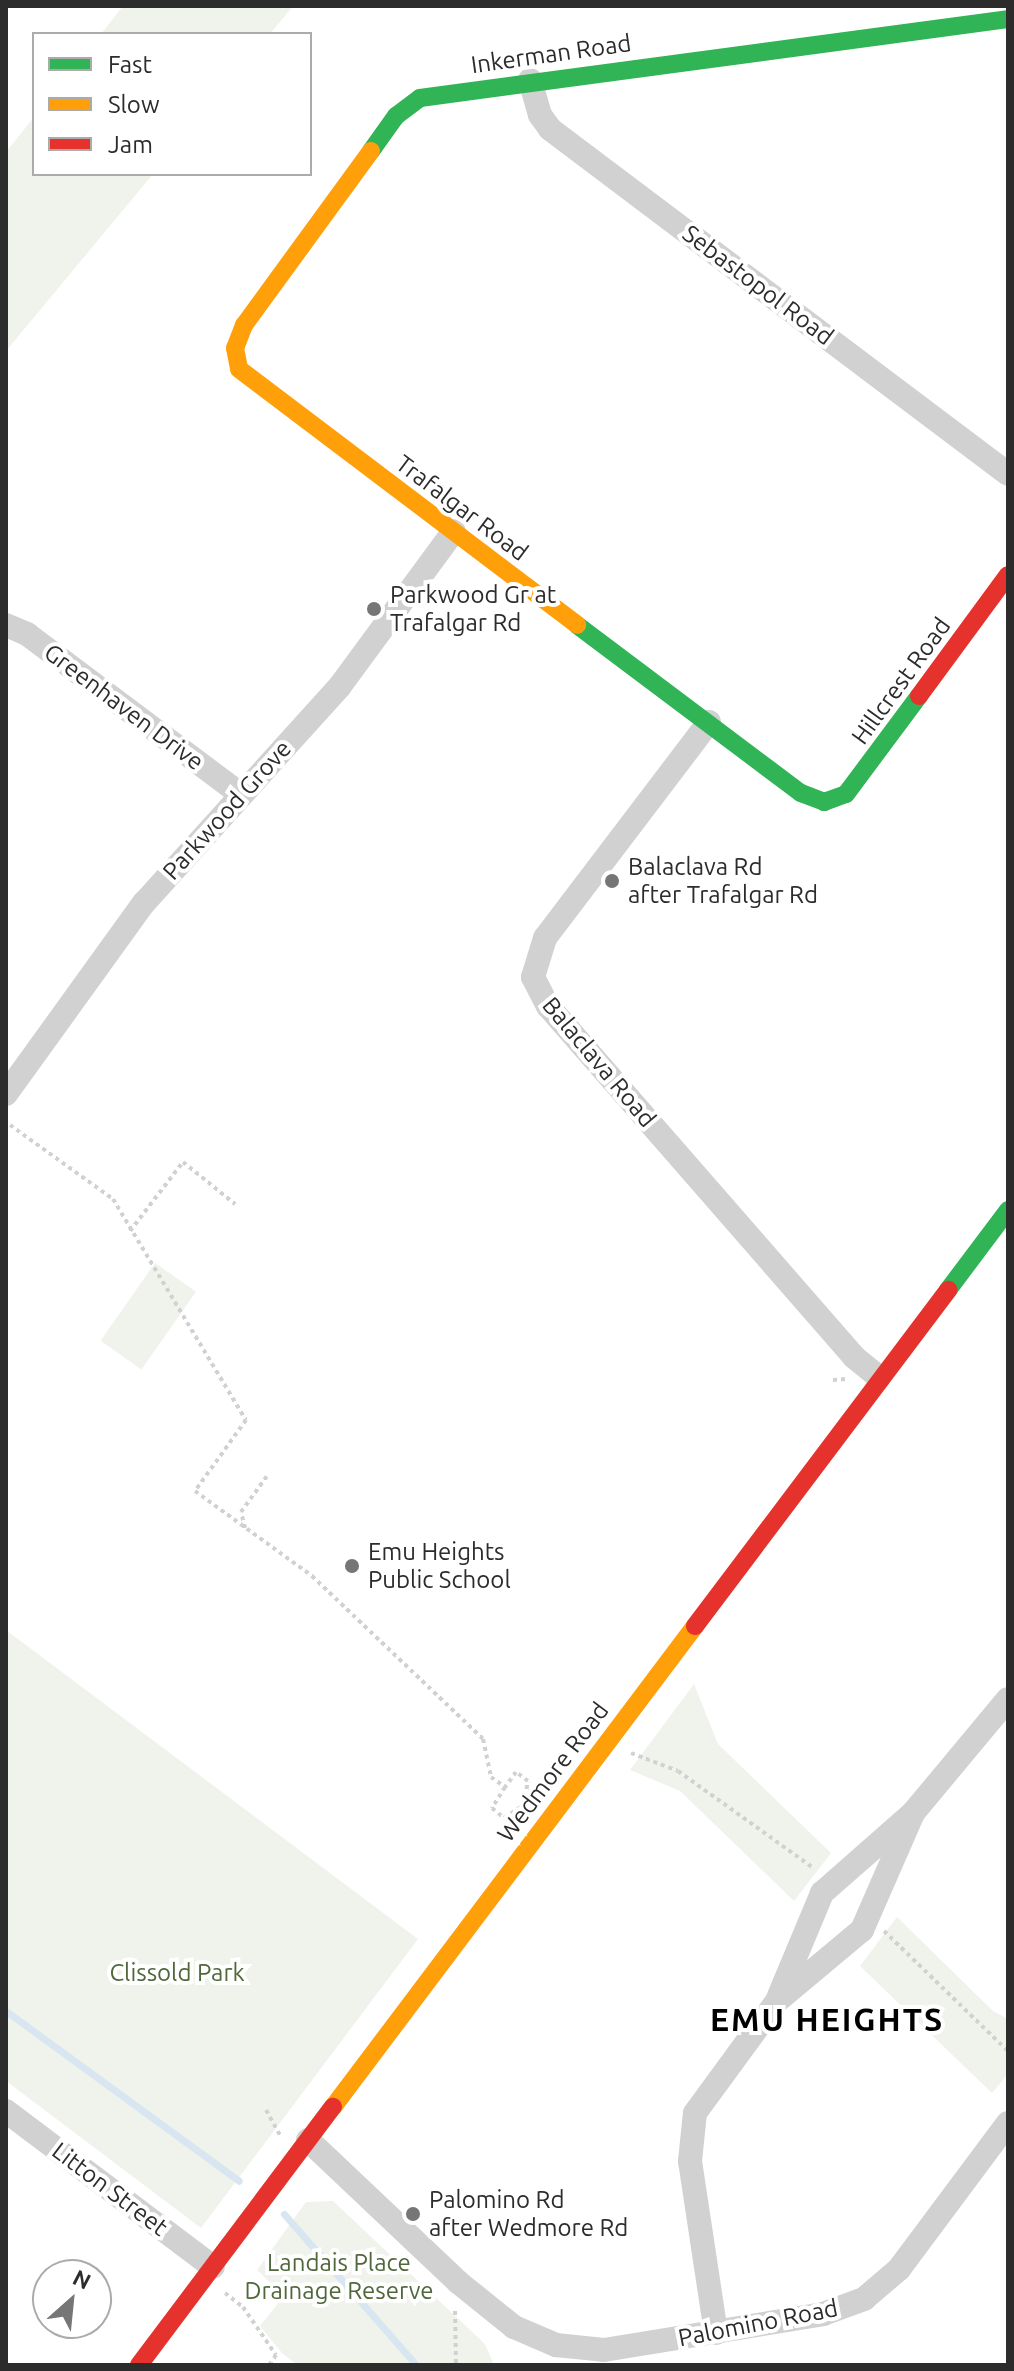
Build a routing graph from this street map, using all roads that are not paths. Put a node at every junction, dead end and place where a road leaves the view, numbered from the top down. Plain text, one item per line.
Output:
1 (1008, 19) edge
2 (530, 80) junction
3 (235, 356) joint
4 (1008, 474) edge
5 (454, 531) junction
6 (1008, 575) edge
7 (6, 625) edge
8 (709, 722) junction
9 (240, 794) junction
10 (824, 802) joint
11 (6, 1094) edge
12 (1008, 1210) edge
13 (879, 1377) junction
14 (1008, 1699) edge
15 (913, 1813) junction
16 (777, 2001) junction
17 (6, 2111) edge
18 (1008, 2123) edge
19 (308, 2140) junction
20 (216, 2278) junction
21 (716, 2333) junction
22 (139, 2365) edge

1 - 2 street, Inkerman Road
2 - 3 street, Inkerman Road
2 - 4 street, Sebastopol Road
3 - 5 street, Trafalgar Road
5 - 8 street, Trafalgar Road
5 - 9 street, Parkwood Grove
6 - 10 street, Hillcrest Road
7 - 9 street, Greenhaven Drive
8 - 10 street, Trafalgar Road
8 - 13 street, Balaclava Road
9 - 11 street, Parkwood Grove
12 - 13 street, Wedmore Road
13 - 19 street, Wedmore Road
14 - 15 street
15 - 16 street
15 - 16 street
16 - 21 street
17 - 20 street, Litton Street
18 - 21 street, Palomino Road
19 - 20 street, Wedmore Road
19 - 21 street, Palomino Road
20 - 22 street, Wedmore Road

